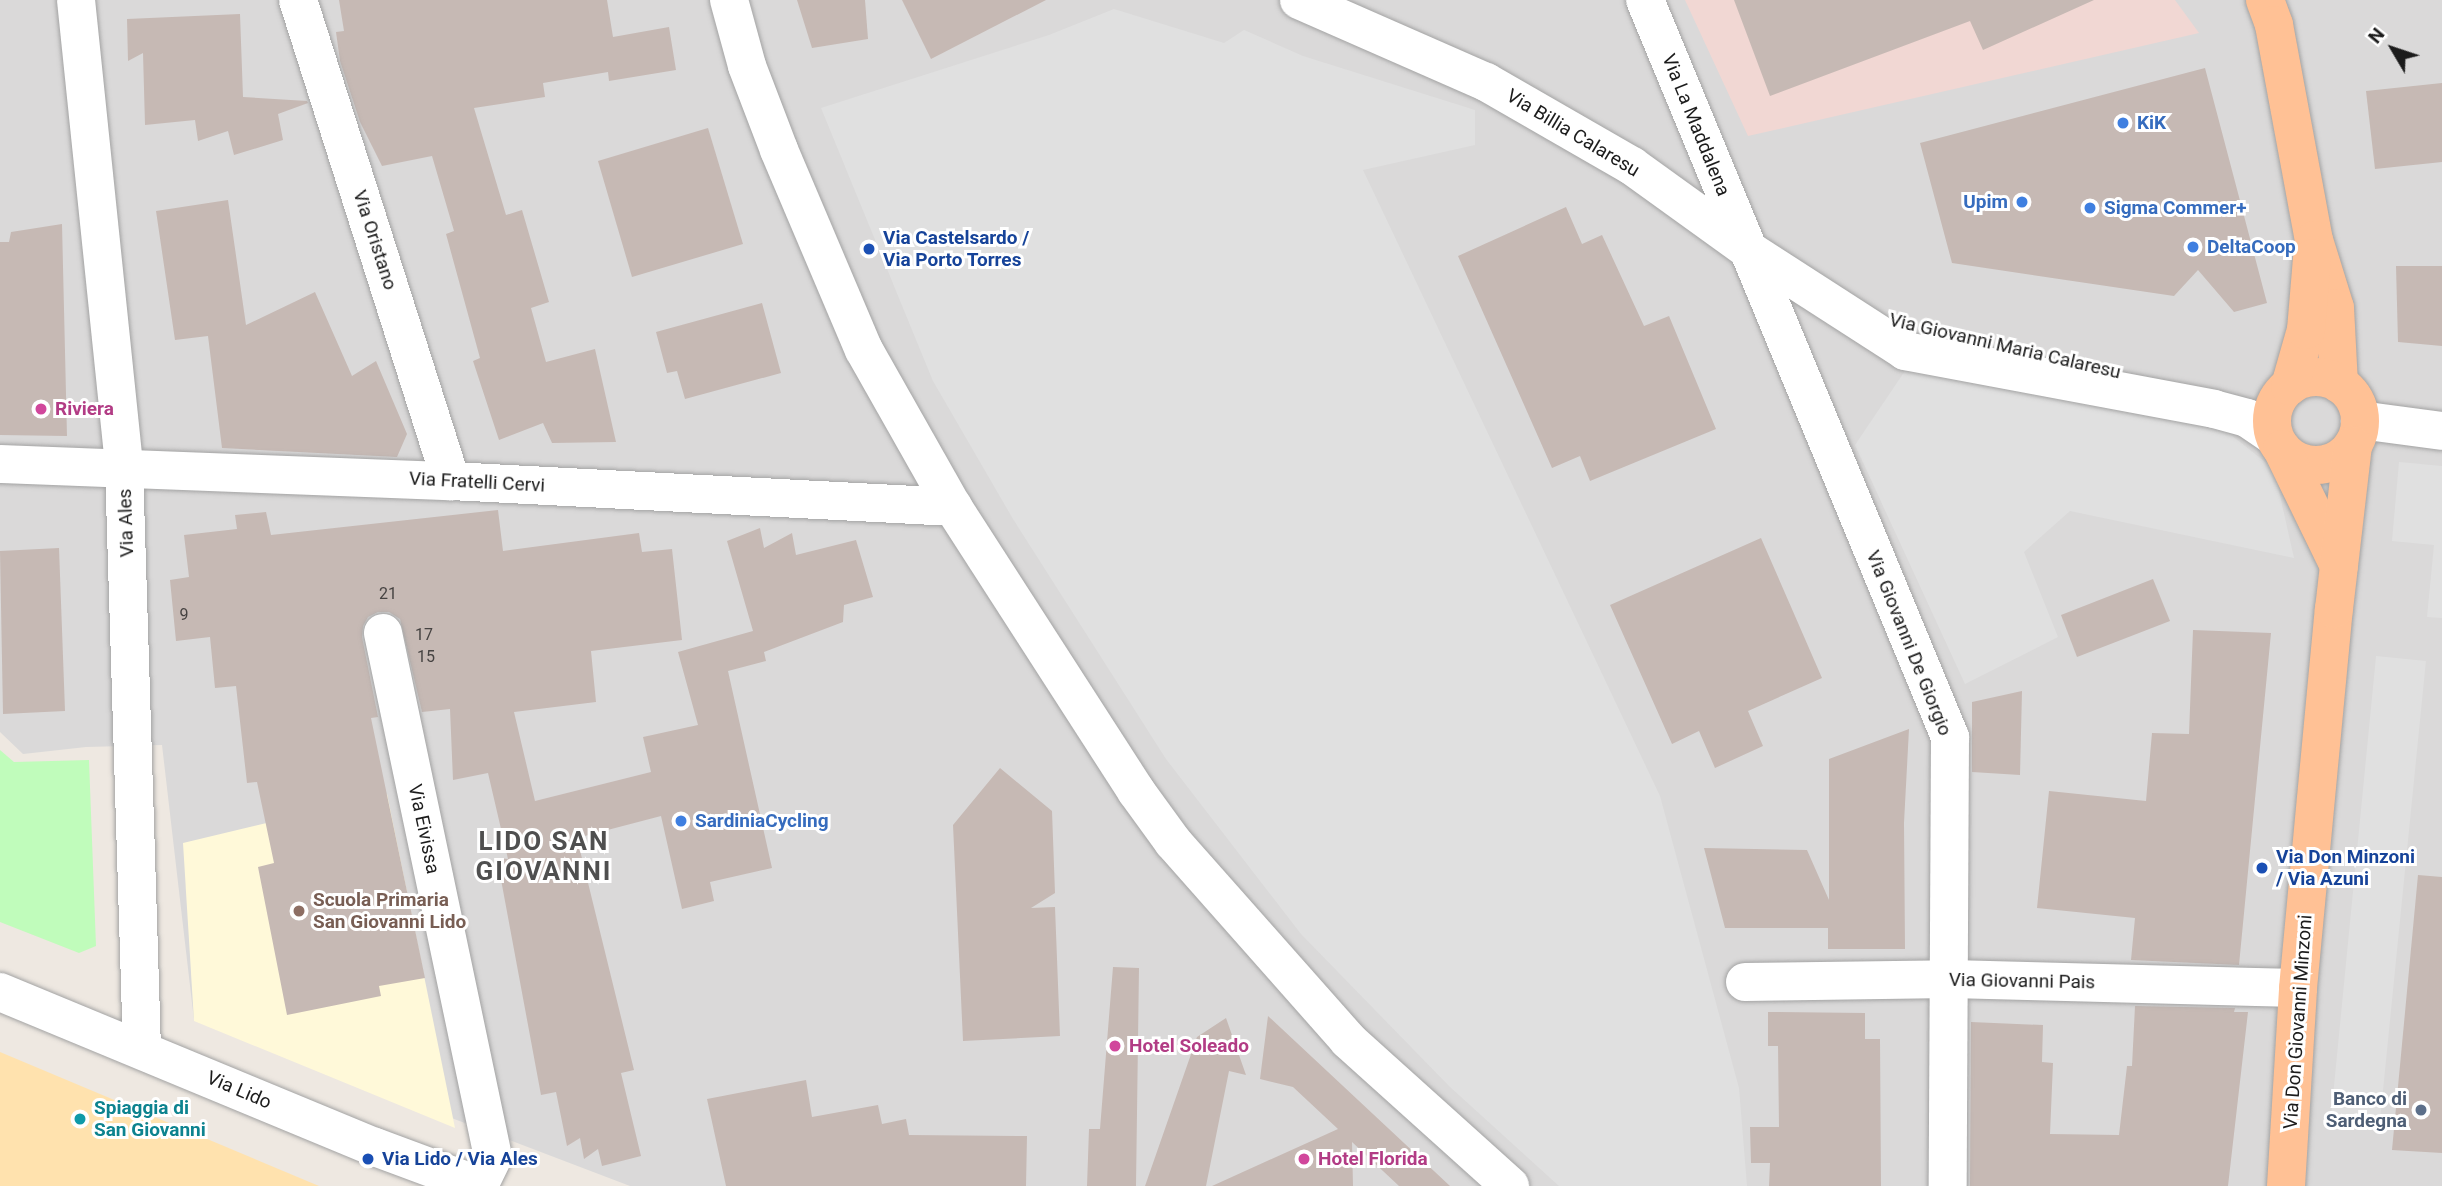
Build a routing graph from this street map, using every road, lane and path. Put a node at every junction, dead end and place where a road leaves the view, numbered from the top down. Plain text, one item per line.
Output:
1 (76, 0) edge
2 (298, 0) edge
3 (729, 0) edge
4 (1299, 0) edge
5 (1644, 0) edge
6 (2265, 0) edge
7 (2314, 240) junction
8 (1746, 250) junction
9 (1828, 299) junction
10 (2339, 384) junction
11 (2284, 392) junction
12 (2442, 431) edge
13 (2356, 432) junction
14 (2278, 443) junction
15 (0, 464) edge
16 (124, 467) junction
17 (451, 481) junction
18 (953, 507) junction
19 (2339, 566) junction
20 (383, 633) dead end
21 (1951, 979) junction
22 (1745, 982) dead end
23 (2298, 988) junction
24 (0, 992) edge
25 (142, 1049) junction
26 (480, 1186) edge
27 (1510, 1186) edge
28 (1948, 1186) edge
29 (2287, 1186) edge

1 - 16 street, Via Ales
2 - 17 street, Via Oristano
3 - 18 street
4 - 8 street, Via Billia Calaresu
5 - 8 street, Via La Maddalena
6 - 7 main road
7 - 10 main road
7 - 11 main road
8 - 9 street, Via Billia Calaresu
8 - 21 street, Via Giovanni De Giorgio
9 - 11 street, Via Giovanni Maria Calaresu
9 - 14 street, Via Giovanni Maria Calaresu
10 - 11 main road
10 - 13 main road
11 - 14 main road
12 - 13 street
13 - 14 main road
13 - 19 main road, Via Don Giovanni Minzoni
14 - 19 main road
15 - 16 street, Via Fratelli Cervi
16 - 17 street, Via Fratelli Cervi
16 - 25 street, Via Ales
17 - 18 street, Via Fratelli Cervi
18 - 27 street
19 - 23 main road, Via Don Giovanni Minzoni
20 - 26 street, Via Eivissa
21 - 22 street, Via Giovanni Pais
21 - 23 street, Via Giovanni Pais
21 - 28 street, Via Giovanni De Giorgio
23 - 29 main road, Via Don Giovanni Minzoni
24 - 25 street, Via Lido
25 - 26 street, Via Lido

